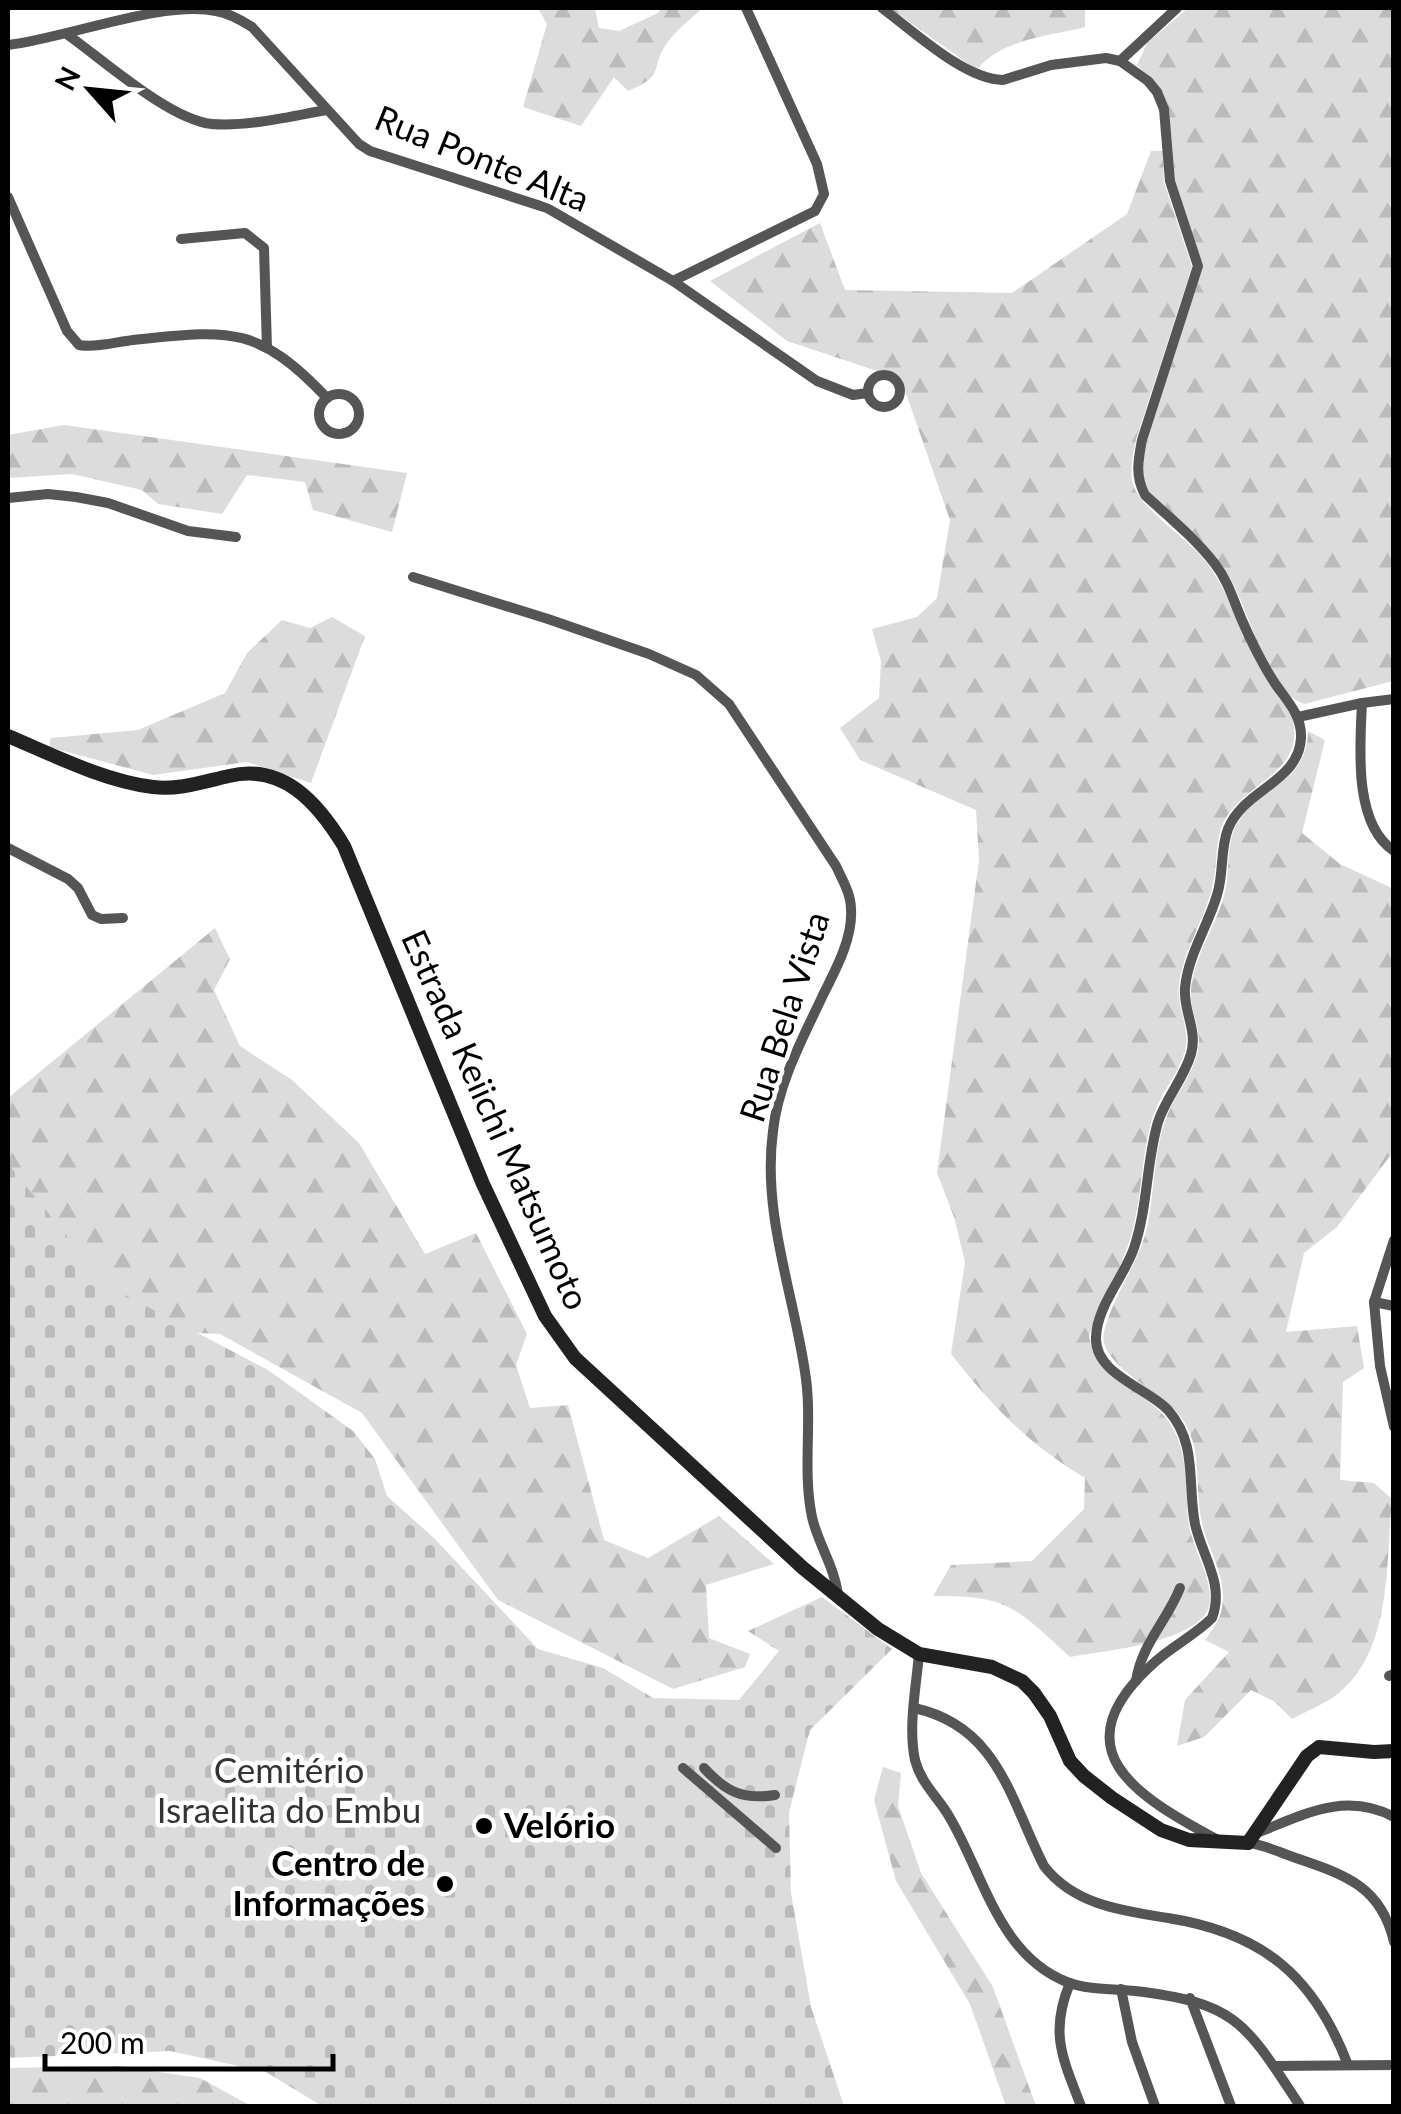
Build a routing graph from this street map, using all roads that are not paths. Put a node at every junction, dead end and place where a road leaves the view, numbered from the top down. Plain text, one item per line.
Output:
1 (746, 8) edge
2 (882, 8) edge
3 (1177, 8) edge
4 (68, 35) junction
5 (8, 45) edge
6 (1120, 61) junction
7 (327, 110) junction
8 (8, 197) edge
9 (181, 239) dead end
10 (673, 280) junction
11 (267, 348) junction
12 (868, 393) dead end
13 (327, 398) dead end
14 (8, 498) edge
15 (236, 537) dead end
16 (413, 577) dead end
17 (1394, 698) edge
18 (1362, 703) junction
19 (1298, 717) junction
20 (8, 736) edge
21 (8, 848) edge
22 (1394, 851) edge
23 (123, 918) dead end
24 (1394, 1240) edge
25 (1374, 1302) junction
26 (1394, 1306) edge
27 (1394, 1427) edge
28 (1180, 1588) dead end
29 (838, 1597) junction
30 (919, 1654) junction
31 (1136, 1682) junction
32 (914, 1708) junction
33 (1394, 1751) edge
34 (682, 1768) dead end
35 (704, 1768) dead end
36 (775, 1794) dead end
37 (1394, 1817) edge
38 (1253, 1838) junction
39 (1224, 1843) junction
40 (776, 1848) dead end
41 (1394, 1942) edge
42 (1070, 1984) junction
43 (1120, 1990) junction
44 (1190, 1998) junction
45 (1274, 2066) junction
46 (1348, 2066) junction
47 (1394, 2066) edge
48 (1081, 2106) edge
49 (1155, 2106) edge
50 (1231, 2106) edge
51 (1300, 2106) edge

1 - 10 street
2 - 6 street
3 - 6 street
4 - 5 street
4 - 7 street, Rua Ponte Alta
4 - 7 street
6 - 19 street
7 - 10 street, Rua Ponte Alta
8 - 11 street
9 - 11 street
10 - 12 street, Rua Ponte Alta
11 - 13 street
14 - 15 street
16 - 29 street, Rua Bela Vista
17 - 18 street
18 - 19 street
18 - 22 street
19 - 31 street
20 - 29 main road, Estrada Keiichi Matsumoto
21 - 23 street
24 - 25 street
25 - 26 street
25 - 27 street
28 - 31 street
29 - 30 main road, Estrada Keiichi Matsumoto
30 - 32 street
30 - 39 main road, Estrada Keiichi Matsumoto
31 - 39 street
32 - 42 street
32 - 46 street
33 - 38 main road
34 - 40 street
35 - 36 street
37 - 38 street
38 - 39 main road, Estrada Keiichi Matsumoto
38 - 41 street
42 - 43 street
42 - 48 street
43 - 44 street
43 - 49 street
44 - 45 street
44 - 50 street
45 - 46 street
45 - 51 street
46 - 47 street

